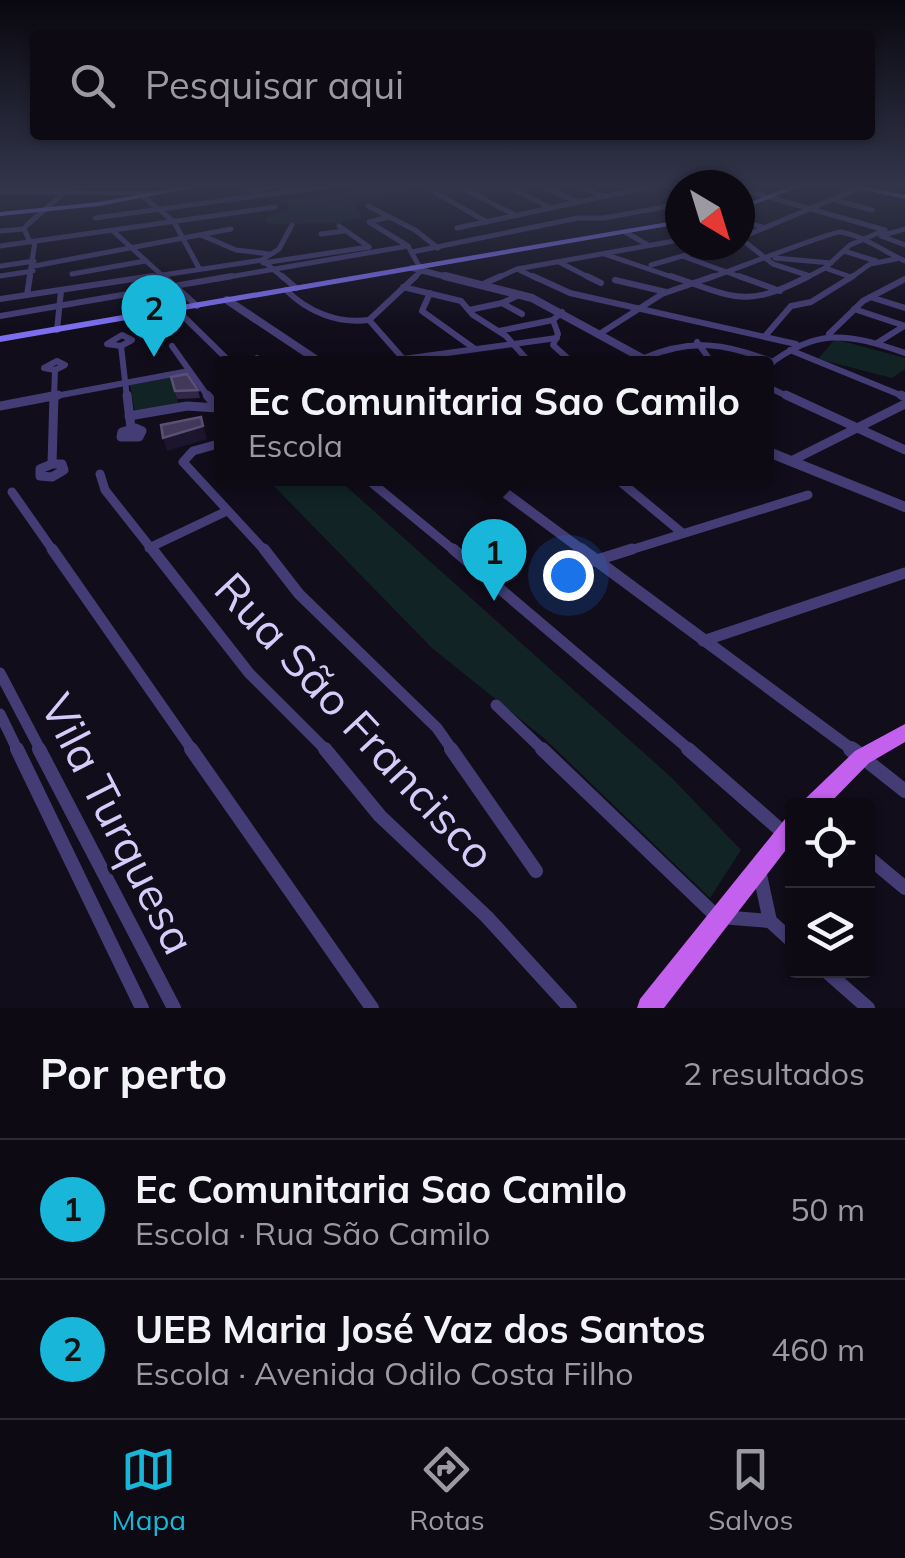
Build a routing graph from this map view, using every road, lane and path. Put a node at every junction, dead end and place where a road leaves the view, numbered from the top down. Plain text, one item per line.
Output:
1 (26, 232) edge
2 (105, 232) edge
3 (114, 232) edge
4 (180, 232) edge
5 (212, 232) edge
6 (289, 232) edge
7 (329, 232) edge
8 (348, 232) edge
9 (418, 232) edge
10 (512, 232) edge
11 (625, 232) joint
12 (828, 232) edge
13 (838, 232) edge
14 (880, 232) edge
15 (888, 232) edge
16 (387, 233) joint
17 (883, 233) junction
18 (199, 234) junction
19 (182, 236) junction
20 (328, 240) dead end
21 (362, 240) junction
22 (862, 241) junction
23 (32, 242) junction
24 (665, 242) edge
25 (648, 245) junction
26 (905, 245) edge
27 (0, 246) edge
28 (126, 246) junction
29 (368, 247) joint
30 (438, 248) junction
31 (755, 248) edge
32 (410, 249) junction
33 (844, 251) junction
34 (270, 254) junction
35 (604, 254) junction
36 (768, 257) junction
37 (71, 258) junction
38 (668, 260) edge
39 (692, 260) edge
40 (902, 260) edge
41 (145, 261) junction
42 (262, 261) junction
43 (876, 261) junction
44 (559, 262) junction
45 (828, 265) junction
46 (0, 266) edge
47 (34, 266) junction
48 (648, 266) junction
49 (199, 268) junction
50 (417, 269) junction
51 (517, 269) junction
52 (273, 272) junction
53 (720, 272) junction
54 (72, 274) junction
55 (165, 274) junction
56 (807, 275) junction
57 (0, 276) edge
58 (851, 277) junction
59 (905, 279) edge
60 (615, 280) dead end
61 (690, 282) junction
62 (483, 284) junction
63 (601, 284) dead end
64 (889, 285) junction
65 (403, 287) junction
66 (178, 288) junction
67 (72, 289) junction
68 (291, 289) junction
69 (905, 290) edge
70 (60, 291) junction
71 (430, 292) junction
72 (666, 292) junction
73 (780, 292) junction
74 (521, 294) junction
75 (27, 295) junction
76 (870, 297) junction
77 (0, 300) edge
78 (227, 300) junction
79 (502, 303) junction
80 (197, 306) junction
81 (59, 308) junction
82 (638, 308) junction
83 (905, 308) edge
84 (854, 309) junction
85 (176, 310) junction
86 (469, 310) junction
87 (562, 312) junction
88 (522, 314) dead end
89 (0, 316) edge
90 (118, 320) junction
91 (369, 320) junction
92 (553, 320) junction
93 (905, 326) edge
94 (57, 330) junction
95 (500, 331) junction
96 (601, 333) junction
97 (830, 334) junction
98 (766, 335) junction
99 (118, 336) junction
100 (558, 338) junction
101 (0, 339) edge
102 (697, 342) junction
103 (877, 343) junction
104 (120, 346) junction
105 (172, 346) dead end
106 (513, 346) junction
107 (793, 347) junction
108 (475, 348) junction
109 (905, 353) edge
110 (224, 356) edge
111 (310, 356) edge
112 (401, 356) edge
113 (432, 356) edge
114 (523, 356) edge
115 (565, 356) edge
116 (641, 356) edge
117 (648, 356) edge
118 (707, 356) edge
119 (754, 356) edge
120 (774, 361) edge
121 (55, 370) dead end
122 (189, 371) junction
123 (125, 385) junction
124 (774, 390) edge
125 (53, 398) junction
126 (905, 400) edge
127 (214, 403) edge
128 (214, 407) edge
129 (0, 408) edge
130 (129, 416) junction
131 (132, 428) dead end
132 (862, 428) junction
133 (214, 445) edge
134 (905, 450) edge
135 (774, 454) edge
136 (791, 461) junction
137 (52, 464) dead end
138 (100, 474) dead end
139 (376, 486) edge
140 (495, 486) edge
141 (625, 486) edge
142 (12, 492) dead end
143 (808, 496) dead end
144 (905, 507) edge
145 (226, 511) junction
146 (680, 532) junction
147 (149, 548) junction
148 (594, 561) junction
149 (905, 573) edge
150 (703, 641) junction
151 (0, 673) edge
152 (4, 692) edge
153 (496, 705) dead end
154 (0, 714) edge
155 (905, 732) edge
156 (862, 757) junction
157 (905, 790) edge
158 (820, 798) edge
159 (785, 827) edge
160 (84, 832) junction
161 (785, 835) edge
162 (65, 845) junction
163 (875, 863) edge
164 (758, 868) junction
165 (536, 871) dead end
166 (905, 888) edge
167 (720, 917) junction
168 (773, 924) junction
169 (785, 935) edge
170 (835, 978) edge
171 (142, 1008) edge
172 (174, 1008) edge
173 (372, 1008) edge
174 (570, 1008) edge
175 (649, 1008) edge
176 (868, 1008) edge

1 - 23 street
2 - 23 street
3 - 28 street
4 - 19 street
5 - 18 street
6 - 34 street
7 - 20 street
8 - 21 street
9 - 30 street
10 - 30 street
11 - 25 street
11 - 50 main road
12 - 36 street
13 - 22 street
14 - 17 street
15 - 17 street
16 - 21 street
16 - 32 street
17 - 22 street
17 - 26 street
18 - 19 street
18 - 34 street
19 - 28 street
19 - 49 street
21 - 29 street
22 - 33 street
22 - 40 street
23 - 27 street
23 - 47 street
24 - 25 street
25 - 35 street
28 - 37 street
28 - 41 street
29 - 42 street
30 - 32 street
31 - 36 street
32 - 50 street
32 - 52 street
33 - 43 street
33 - 45 street
34 - 42 street
35 - 44 street
35 - 48 street
36 - 45 street
36 - 53 street
36 - 56 street
37 - 47 street
37 - 54 street
38 - 48 street
39 - 53 street
40 - 43 street
41 - 54 street
41 - 55 street
42 - 49 street
42 - 52 street
43 - 58 street
44 - 51 street
44 - 63 street
45 - 56 street
45 - 58 street
46 - 47 street
47 - 57 street
47 - 75 street
48 - 61 street
49 - 55 street
50 - 62 street
50 - 65 street
50 - 68 main road
51 - 62 street
51 - 82 street
52 - 66 street
52 - 68 street
53 - 61 street
53 - 73 street
54 - 67 street
55 - 66 street
55 - 67 street
56 - 73 street
58 - 98 street
59 - 64 street
60 - 72 street
61 - 72 street
61 - 73 street
62 - 74 street
64 - 69 street
64 - 76 street
65 - 71 street
65 - 91 street
66 - 80 street
66 - 81 street
67 - 70 street
68 - 78 main road
68 - 91 street
70 - 75 street
70 - 81 street
71 - 86 street
71 - 108 street
72 - 82 street
74 - 79 street
74 - 87 street
75 - 77 street
76 - 83 street
76 - 84 street
78 - 80 main road
78 - 111 street
79 - 86 street
79 - 88 street
80 - 85 main road
81 - 89 street
81 - 94 street
82 - 96 street
82 - 98 street
84 - 93 street
84 - 97 street
85 - 90 main road
85 - 110 street
86 - 95 street
87 - 92 street
87 - 96 street
90 - 94 main road
90 - 99 street
91 - 112 street
92 - 95 street
92 - 100 street
93 - 103 street
94 - 101 main road
95 - 106 street
96 - 116 street
97 - 103 street
97 - 107 street
98 - 107 street
99 - 104 street
99 - 104 street
100 - 106 street
100 - 115 street
102 - 117 street
102 - 118 street
102 - 119 street
103 - 109 street
104 - 123 street
105 - 122 street
106 - 108 street
106 - 114 street
107 - 120 street
107 - 126 street
108 - 113 street
121 - 125 street
122 - 123 street
122 - 127 street
123 - 125 street
123 - 130 street
124 - 132 street
125 - 129 street
125 - 137 street
126 - 132 street
128 - 130 street
130 - 131 street
132 - 134 street
132 - 136 street
133 - 145 street
135 - 136 street
136 - 144 street
138 - 147 street, Rua São Francisco
139 - 159 street
140 - 148 street
141 - 146 street
142 - 173 street
143 - 146 street
145 - 147 street
145 - 165 street
146 - 148 street
147 - 174 street, Rua São Francisco
148 - 150 street
149 - 150 street
150 - 156 street
151 - 152 street, Vila Turquesa
152 - 160 street, Vila Turquesa
153 - 167 street
154 - 162 street, Vila Turquesa
155 - 156 main road
156 - 157 street
156 - 158 main road
160 - 162 street
160 - 172 street, Vila Turquesa
161 - 164 main road
162 - 171 street, Vila Turquesa
163 - 166 street
164 - 167 main road
164 - 168 street
167 - 168 street
167 - 175 main road
168 - 169 street
170 - 176 street

